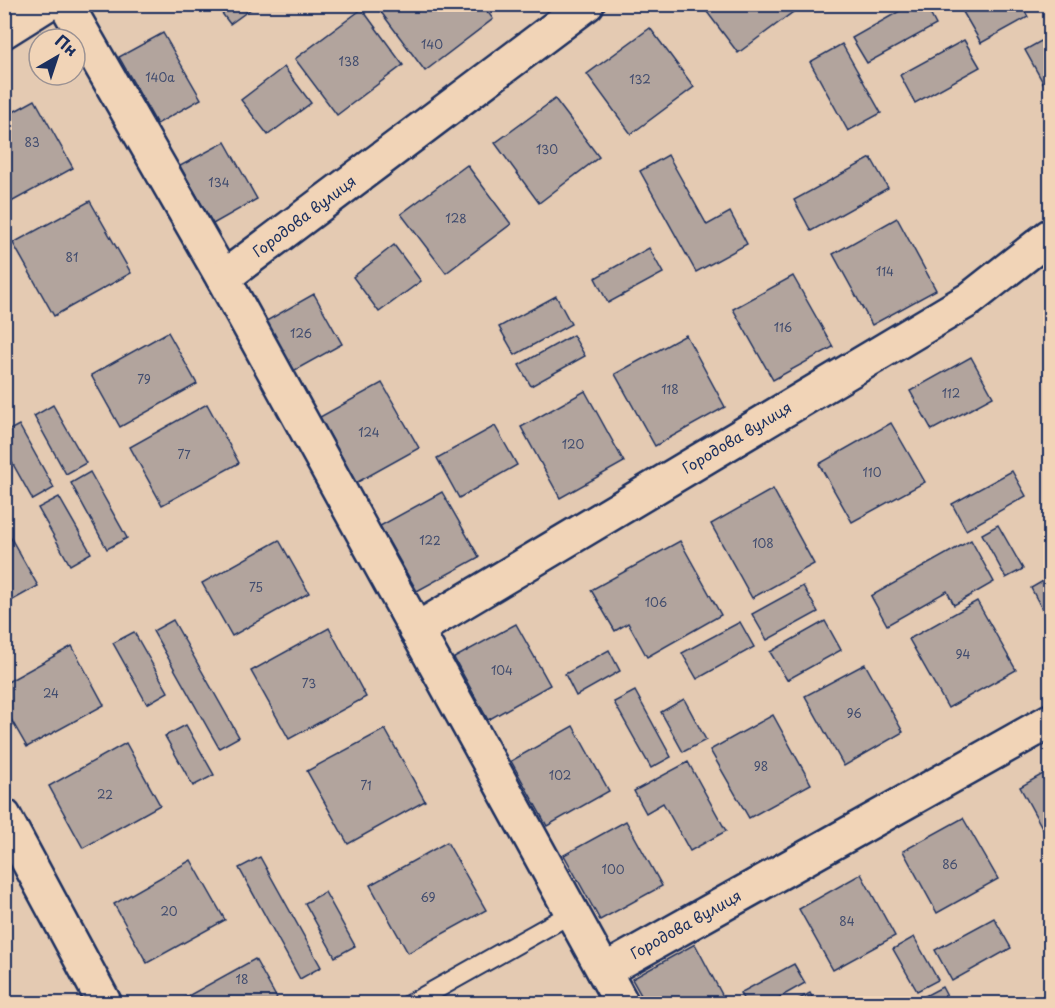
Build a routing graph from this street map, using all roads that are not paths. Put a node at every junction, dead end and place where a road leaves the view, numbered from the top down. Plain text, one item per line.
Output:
1 (46, 4) edge
2 (66, 4) edge
3 (587, 4) edge
4 (4, 31) edge
5 (1050, 236) edge
6 (223, 278) junction
7 (416, 630) junction
8 (1050, 721) edge
9 (4, 816) edge
10 (573, 913) junction
11 (604, 971) junction
12 (105, 1004) edge
13 (410, 1004) edge
14 (622, 1004) edge

1 - 4 street
2 - 6 street
3 - 6 street, Городова вулиця
5 - 7 street, Городова вулиця
6 - 7 street
7 - 10 street
8 - 11 street, Городова вулиця
9 - 12 street
10 - 11 street
10 - 13 lane
11 - 14 street

